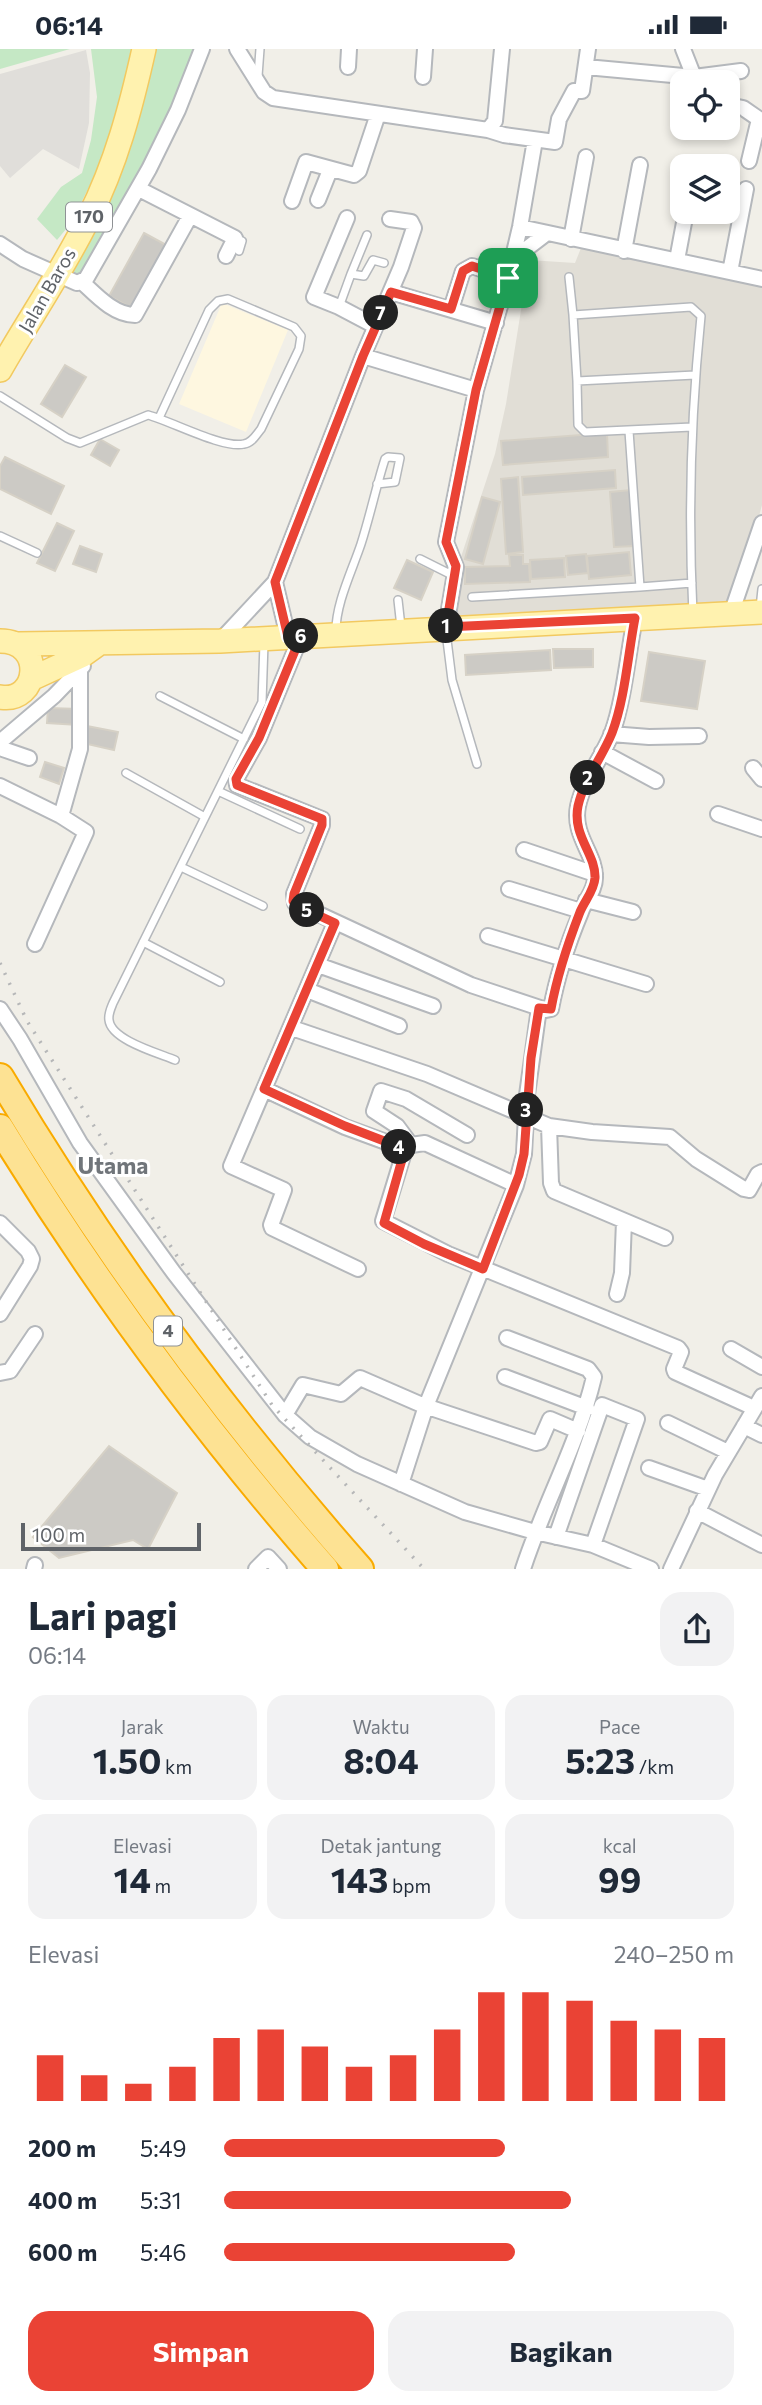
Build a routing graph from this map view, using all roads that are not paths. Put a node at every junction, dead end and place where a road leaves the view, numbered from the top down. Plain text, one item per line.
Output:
1 (144, 49) edge
2 (202, 49) edge
3 (237, 49) edge
4 (260, 49) edge
5 (349, 49) edge
6 (425, 49) edge
7 (502, 49) edge
8 (588, 49) edge
9 (683, 49) edge
10 (348, 67) dead end
11 (586, 67) junction
12 (691, 70) edge
13 (423, 76) dead end
14 (670, 77) edge
15 (258, 79) junction
16 (740, 107) edge
17 (379, 114) junction
18 (488, 130) junction
19 (536, 140) junction
20 (586, 157) dead end
21 (749, 161) dead end
22 (640, 165) dead end
23 (330, 170) junction
24 (139, 188) junction
25 (746, 189) dead end
26 (318, 200) dead end
27 (292, 201) dead end
28 (190, 216) junction
29 (347, 218) dead end
30 (390, 219) dead end
31 (684, 224) edge
32 (520, 227) junction
33 (547, 233) junction
34 (367, 235) dead end
35 (571, 239) junction
36 (0, 244) edge
37 (233, 248) dead end
38 (624, 251) junction
39 (513, 259) junction
40 (677, 260) junction
41 (384, 263) dead end
42 (730, 272) junction
43 (351, 274) junction
44 (57, 275) junction
45 (569, 277) dead end
46 (508, 278) junction
47 (762, 279) edge
48 (82, 282) junction
49 (391, 292) junction
50 (339, 307) junction
51 (451, 309) junction
52 (573, 315) junction
53 (496, 323) junction
54 (375, 326) junction
55 (363, 356) junction
56 (0, 370) edge
57 (695, 375) junction
58 (577, 381) junction
59 (476, 390) junction
60 (0, 396) edge
61 (159, 418) junction
62 (692, 427) junction
63 (629, 431) junction
64 (377, 484) dead end
65 (762, 523) edge
66 (0, 535) edge
67 (37, 553) dead end
68 (420, 559) dead end
69 (455, 577) junction
70 (275, 582) junction
71 (692, 583) junction
72 (640, 587) junction
73 (762, 589) edge
74 (472, 597) dead end
75 (398, 600) dead end
76 (761, 613) edge
77 (731, 614) junction
78 (693, 615) junction
79 (635, 618) junction
80 (446, 627) junction
81 (402, 630) junction
82 (337, 634) junction
83 (294, 636) junction
84 (264, 638) junction
85 (220, 641) junction
86 (9, 643) edge
87 (87, 656) junction
88 (31, 680) junction
89 (160, 696) dead end
90 (2, 699) edge
91 (611, 734) junction
92 (699, 736) dead end
93 (244, 739) junction
94 (0, 742) edge
95 (0, 748) edge
96 (602, 752) junction
97 (29, 758) dead end
98 (477, 764) dead end
99 (126, 773) dead end
100 (656, 781) dead end
101 (0, 786) edge
102 (218, 790) junction
103 (718, 814) dead end
104 (61, 816) junction
105 (205, 817) junction
106 (300, 829) dead end
107 (762, 829) edge
108 (524, 850) dead end
109 (181, 867) junction
110 (595, 874) junction
111 (509, 889) dead end
112 (583, 906) junction
113 (263, 907) dead end
114 (634, 912) dead end
115 (335, 923) junction
116 (488, 936) dead end
117 (144, 942) junction
118 (35, 944) dead end
119 (564, 960) junction
120 (318, 965) junction
121 (220, 982) dead end
122 (646, 984) dead end
123 (307, 991) junction
124 (433, 1006) dead end
125 (539, 1008) junction
126 (0, 1009) edge
127 (398, 1026) dead end
128 (292, 1028) junction
129 (175, 1060) dead end
130 (0, 1077) edge
131 (264, 1089) junction
132 (526, 1117) junction
133 (549, 1126) junction
134 (0, 1128) edge
135 (467, 1135) dead end
136 (408, 1147) junction
137 (762, 1172) edge
138 (516, 1185) junction
139 (624, 1221) junction
140 (0, 1223) edge
141 (666, 1238) dead end
142 (358, 1269) dead end
143 (483, 1269) junction
144 (617, 1294) dead end
145 (1, 1310) edge
146 (34, 1334) dead end
147 (508, 1338) dead end
148 (731, 1349) dead end
149 (762, 1367) edge
150 (0, 1373) edge
151 (505, 1377) dead end
152 (758, 1402) edge
153 (426, 1406) junction
154 (587, 1408) junction
155 (285, 1415) junction
156 (668, 1423) dead end
157 (744, 1426) junction
158 (762, 1435) edge
159 (580, 1439) junction
160 (728, 1452) junction
161 (649, 1468) dead end
162 (401, 1484) junction
163 (708, 1489) junction
164 (697, 1511) junction
165 (535, 1532) junction
166 (556, 1537) junction
167 (593, 1545) junction
168 (762, 1545) edge
169 (256, 1569) edge
170 (279, 1569) edge
171 (325, 1569) edge
172 (359, 1569) edge
173 (523, 1569) edge
174 (651, 1569) edge
175 (671, 1569) edge

1 - 44 main road, Jalan Baros / 170
2 - 24 street
3 - 15 street
4 - 15 lane
5 - 10 street
6 - 13 street
7 - 18 street
8 - 11 street
9 - 12 street
11 - 14 street
11 - 19 street
15 - 17 street
16 - 21 street
17 - 18 street
17 - 23 street
18 - 19 street
19 - 32 street
20 - 35 street
22 - 38 street
23 - 26 street
23 - 27 street
24 - 28 street
24 - 48 street
25 - 42 street
28 - 37 street
28 - 48 street
29 - 50 street
30 - 49 street
31 - 40 street
32 - 33 street
32 - 39 street
33 - 35 street
33 - 39 street
34 - 43 lane
35 - 38 street
36 - 44 street
38 - 40 street
39 - 46 street
40 - 42 street
41 - 43 lane
42 - 47 street
43 - 50 lane
44 - 48 street
44 - 56 main road, Jalan Baros / 170
45 - 52 lane
46 - 51 street
46 - 53 street
49 - 51 street
49 - 54 street
50 - 54 street
51 - 53 street
52 - 57 lane
52 - 58 lane
53 - 59 street
54 - 55 street
55 - 59 street
55 - 70 street
57 - 58 lane
57 - 62 lane
58 - 63 lane
59 - 69 street
60 - 61 lane
61 - 61 lane
62 - 63 lane
62 - 71 lane
63 - 72 lane
64 - 82 lane
65 - 77 street
66 - 67 lane
68 - 69 lane
69 - 80 street
70 - 83 street
70 - 85 street
71 - 72 lane
71 - 78 lane
72 - 74 lane
73 - 76 lane
75 - 81 lane
76 - 77 main road
77 - 78 main road
78 - 79 main road
79 - 80 main road
79 - 91 street
80 - 81 main road
80 - 98 lane
81 - 82 main road
82 - 83 main road
83 - 84 main road
83 - 115 street
84 - 85 main road
84 - 93 lane
85 - 87 main road
86 - 87 main road
86 - 88 main road
87 - 88 main road
87 - 94 street
87 - 104 street
88 - 90 main road
89 - 93 lane
91 - 92 street
91 - 96 street
93 - 102 lane
95 - 97 street
96 - 100 street
96 - 110 street
99 - 105 lane
101 - 104 street
102 - 105 lane
102 - 106 lane
103 - 107 street
104 - 118 street
105 - 109 lane
108 - 110 street
109 - 113 lane
109 - 117 lane
110 - 112 street
111 - 112 street
112 - 114 street
112 - 119 street
115 - 120 street
115 - 125 street
116 - 119 street
117 - 121 lane
117 - 129 lane
119 - 122 street
119 - 125 street
120 - 123 street
120 - 124 street
123 - 127 street
123 - 128 street
125 - 132 street
126 - 155 street
128 - 131 street
128 - 132 street
130 - 172 highway, 4
131 - 136 street
131 - 142 street
132 - 133 street
132 - 138 street
133 - 137 street
133 - 139 street
134 - 171 highway, 4
135 - 136 street
136 - 138 street
136 - 143 street
138 - 143 street
139 - 141 street
139 - 144 street
140 - 145 street
143 - 152 street
143 - 153 street
146 - 150 street
147 - 154 street
148 - 149 street
151 - 154 street
152 - 157 street
153 - 155 street
153 - 159 street
153 - 162 street
154 - 159 street
155 - 162 street
156 - 160 street
157 - 158 street
157 - 160 street
159 - 165 street
159 - 166 street
159 - 167 street
160 - 163 street
161 - 163 street
162 - 165 street
163 - 164 street
164 - 168 street
164 - 175 street
165 - 166 street
165 - 173 street
166 - 167 street
167 - 174 street
169 - 170 street

